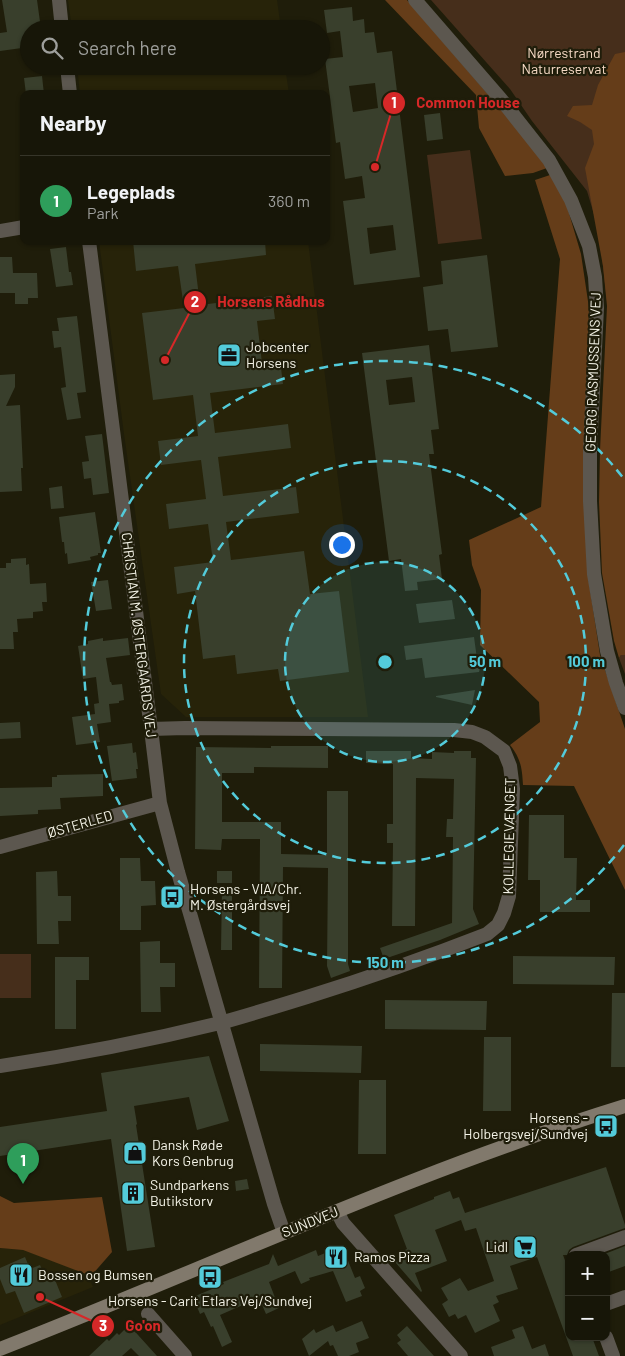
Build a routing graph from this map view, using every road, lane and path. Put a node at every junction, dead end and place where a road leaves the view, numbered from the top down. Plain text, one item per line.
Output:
1 (59, 0) edge
2 (414, 0) edge
3 (61, 20) edge
4 (68, 75) edge
5 (70, 90) edge
6 (20, 228) edge
7 (0, 231) edge
8 (90, 245) edge
9 (625, 708) edge
10 (152, 729) junction
11 (160, 803) junction
12 (0, 847) edge
13 (221, 1022) junction
14 (0, 1066) edge
15 (625, 1106) edge
16 (337, 1211) junction
17 (284, 1233) junction
18 (625, 1237) edge
19 (587, 1251) edge
20 (625, 1297) edge
21 (610, 1303) edge
22 (148, 1314) dead end
23 (607, 1341) edge
24 (0, 1349) edge
25 (185, 1356) edge
26 (461, 1356) edge
27 (613, 1356) edge

1 - 3 street
2 - 9 street, GEORG RASMUSSENS VEJ
4 - 5 street
6 - 7 street
8 - 10 street, CHRISTIAN M. ØSTERGAARDS VEJ
10 - 11 street, CHRISTIAN M. ØSTERGAARDS VEJ
10 - 13 street, KOLLEGIEVÆNGET
11 - 12 street, ØSTERLED
11 - 13 street, CHRISTIAN M. ØSTERGAARDS VEJ
13 - 14 street
13 - 17 street, CHRISTIAN M. ØSTERGAARDS VEJ
15 - 16 main road, SUNDVEJ
16 - 17 main road, SUNDVEJ
16 - 26 street
17 - 24 main road, SUNDVEJ
18 - 19 street
20 - 21 street
22 - 25 street
23 - 27 street

